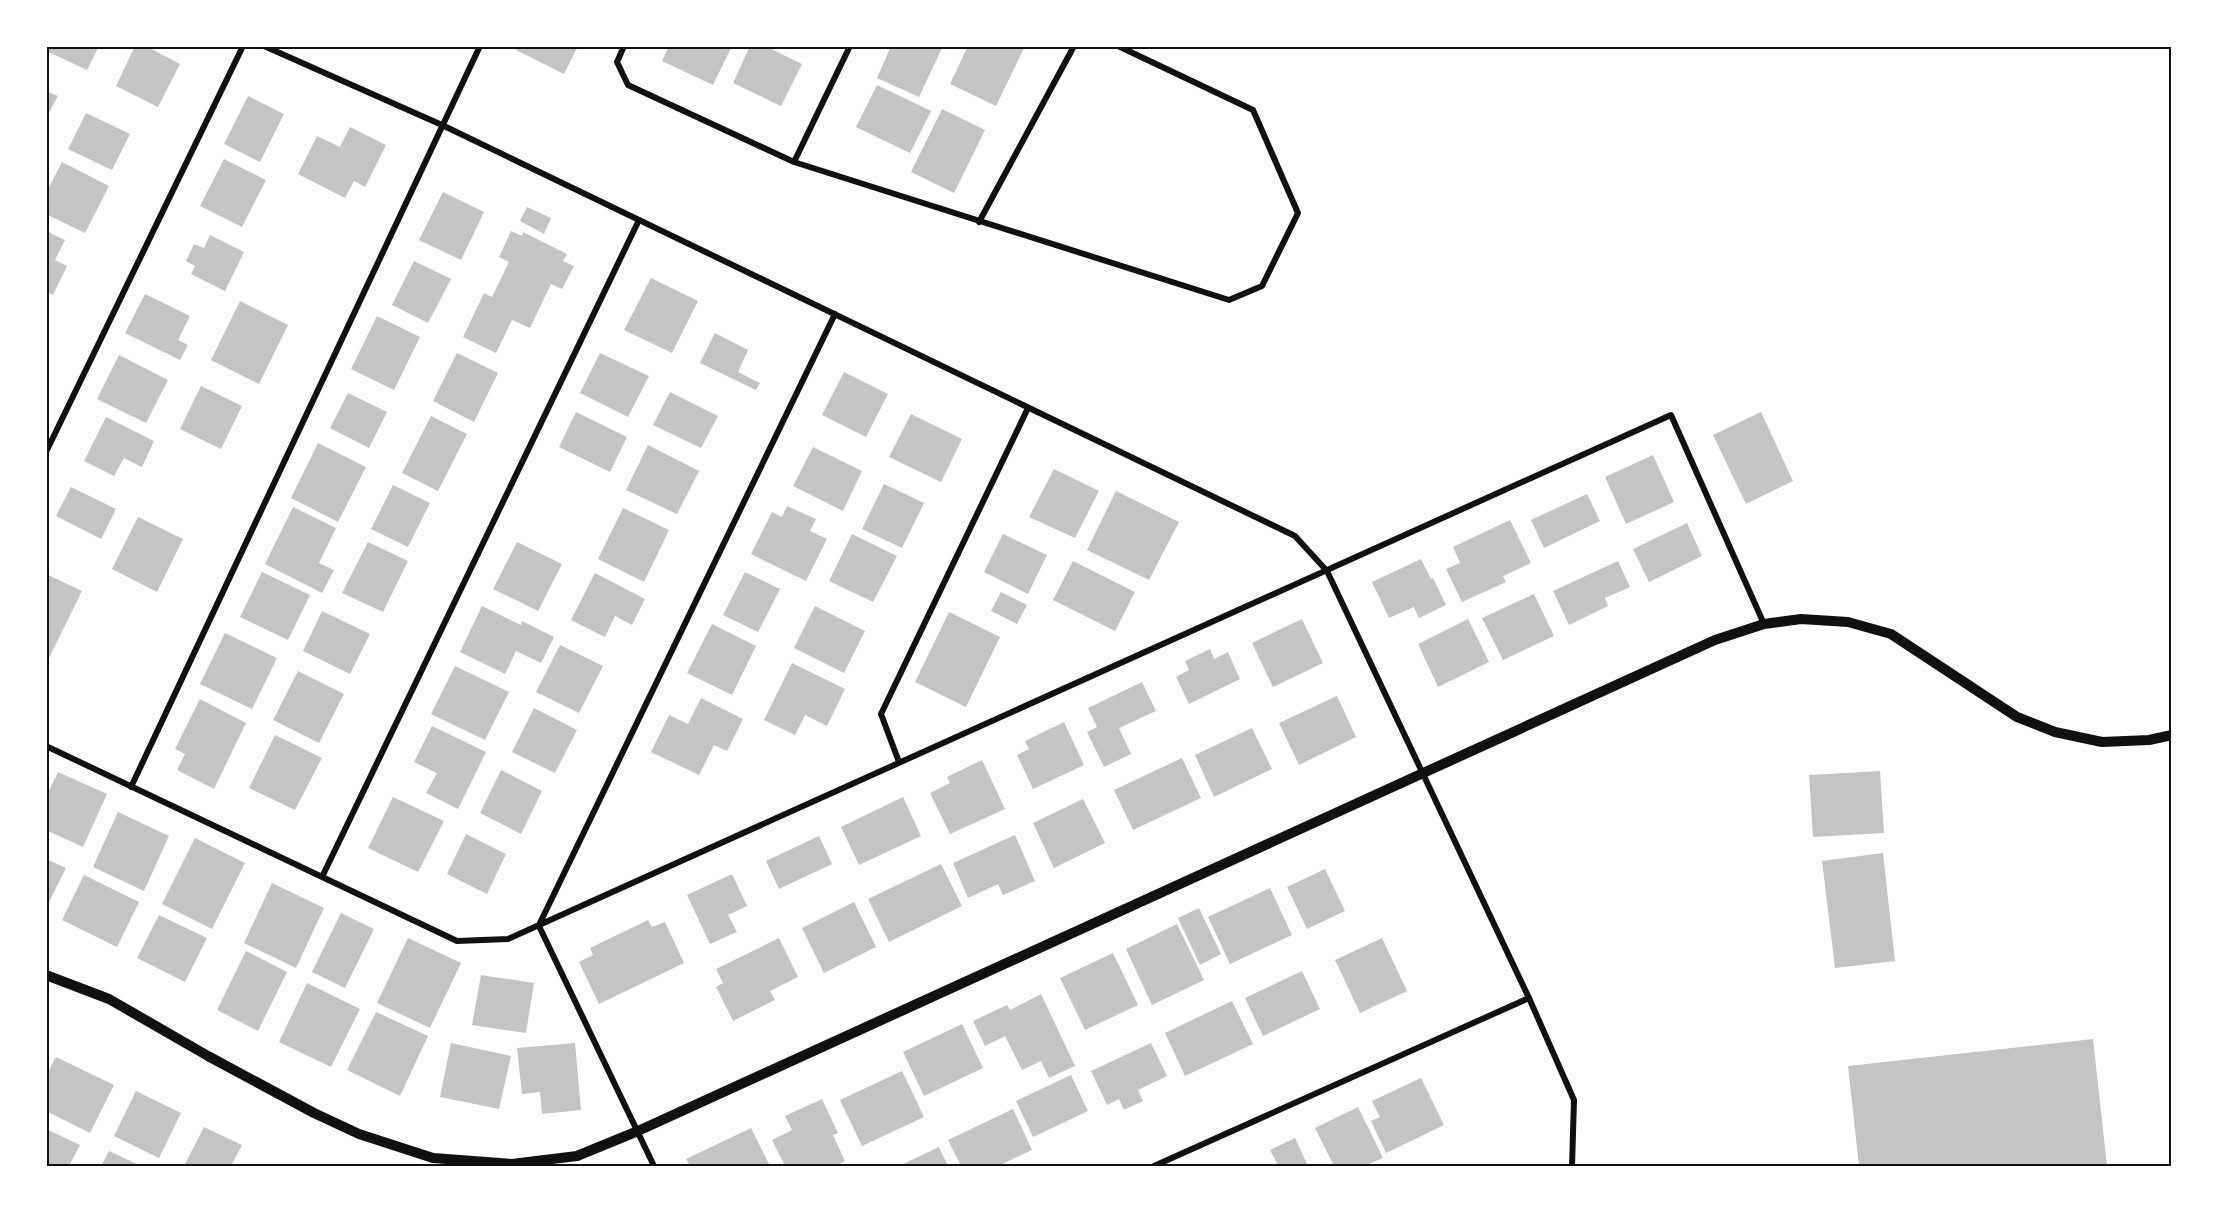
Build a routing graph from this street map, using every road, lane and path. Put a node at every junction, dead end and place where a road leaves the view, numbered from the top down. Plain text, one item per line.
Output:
1 (243, 46) edge
2 (264, 46) edge
3 (480, 46) edge
4 (624, 46) edge
5 (850, 46) edge
6 (1074, 46) edge
7 (1118, 46) edge
8 (442, 125) junction
9 (794, 162) junction
10 (639, 220) junction
11 (979, 222) junction
12 (835, 314) junction
13 (1028, 408) junction
14 (46, 452) edge
15 (1327, 571) junction
16 (1764, 624) junction
17 (2172, 735) edge
18 (46, 746) edge
19 (899, 762) junction
20 (1423, 773) junction
21 (131, 787) junction
22 (322, 878) junction
23 (539, 926) junction
24 (46, 975) edge
25 (1530, 998) junction
26 (638, 1131) junction
27 (654, 1167) edge
28 (1154, 1167) edge
29 (1572, 1167) edge

1 - 14 street
2 - 8 street
3 - 8 street
4 - 9 street
5 - 9 street
6 - 11 street
7 - 11 street
8 - 10 street
8 - 21 street
9 - 11 street
10 - 12 street
10 - 22 street
12 - 13 street
12 - 23 street
13 - 15 street
13 - 19 street
15 - 16 street
15 - 19 street
15 - 20 street
16 - 17 street
16 - 20 street
18 - 21 street
19 - 23 street
20 - 25 street
20 - 26 street
21 - 22 street
22 - 23 street
23 - 26 street
24 - 26 street
25 - 28 street
25 - 29 street
26 - 27 street

